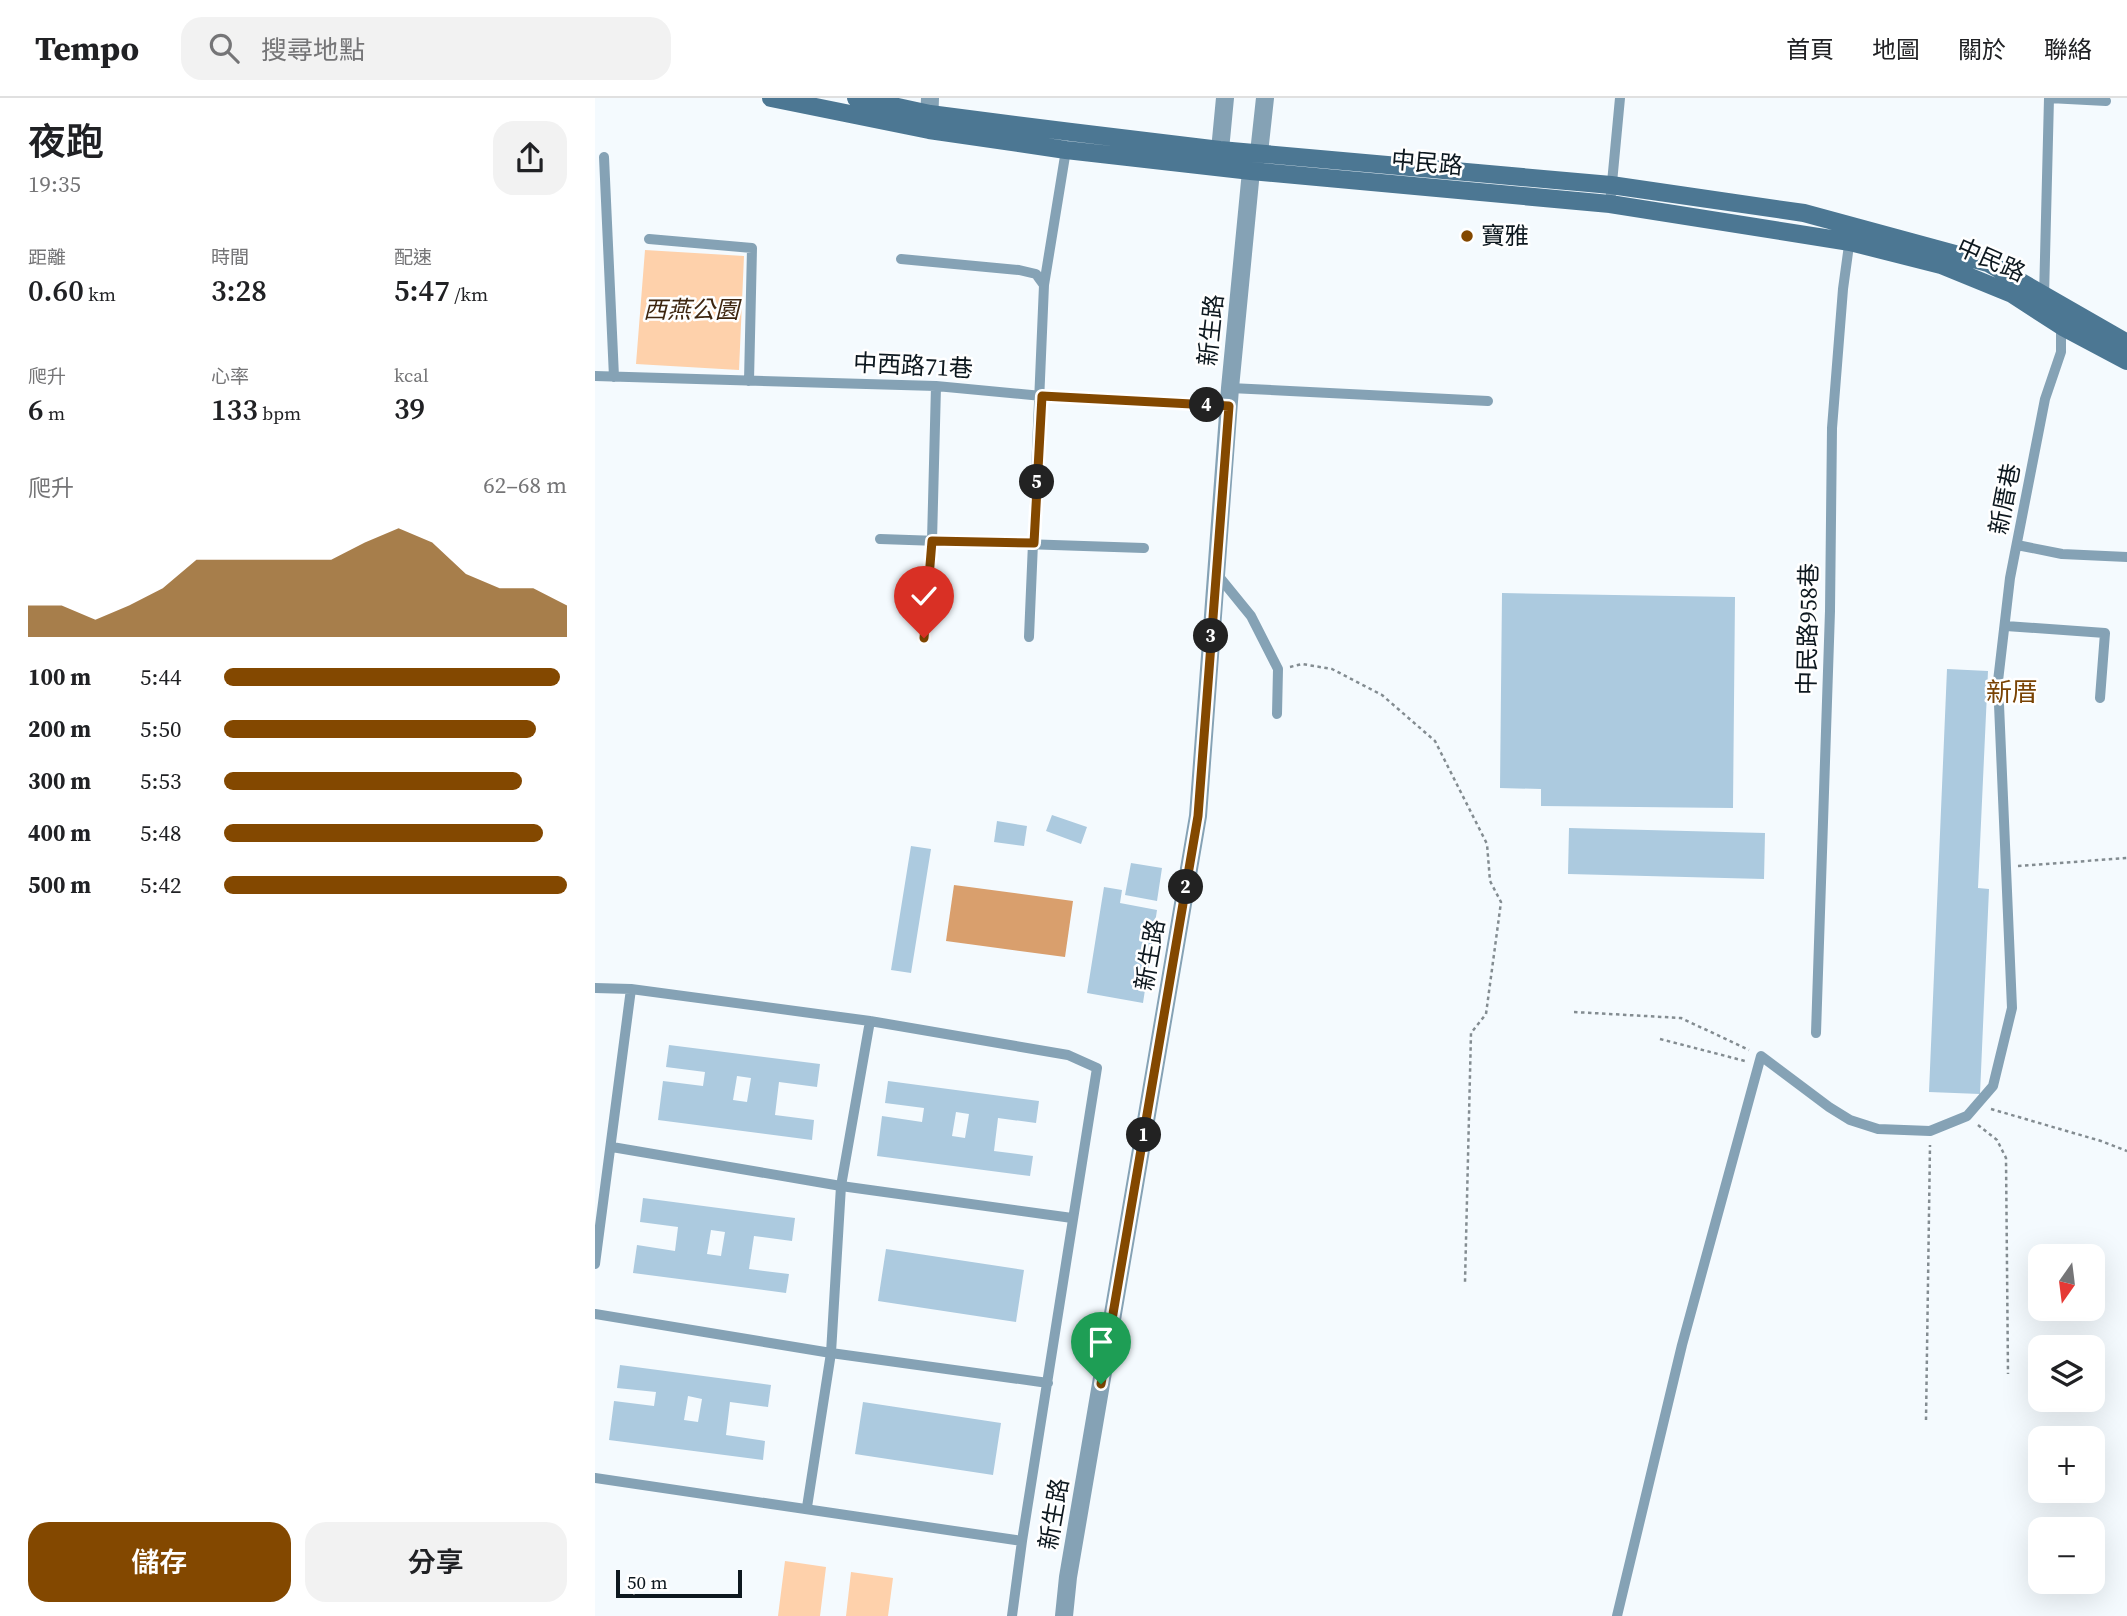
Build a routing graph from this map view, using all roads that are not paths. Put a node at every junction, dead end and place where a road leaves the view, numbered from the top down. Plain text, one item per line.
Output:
1 (771, 98) edge
2 (856, 98) edge
3 (1225, 98) edge
4 (1265, 98) edge
5 (1620, 98) edge
6 (2049, 98) edge
7 (2105, 101) dead end
8 (930, 114) edge
9 (1066, 150) junction
10 (1220, 150) junction
11 (1259, 153) junction
12 (604, 157) dead end
13 (1251, 171) junction
14 (1611, 185) junction
15 (1610, 204) junction
16 (1851, 234) junction
17 (649, 239) dead end
18 (901, 259) dead end
19 (1044, 285) junction
20 (2044, 296) junction
21 (2063, 327) junction
22 (2127, 343) edge
23 (2127, 361) edge
24 (595, 376) edge
25 (614, 377) junction
26 (749, 381) junction
27 (936, 386) junction
28 (1042, 396) junction
29 (1229, 397) junction
30 (1488, 401) dead end
31 (880, 539) dead end
32 (932, 541) junction
33 (1034, 543) junction
34 (2017, 545) junction
35 (1143, 548) dead end
36 (2127, 557) edge
37 (1216, 572) junction
38 (2006, 626) junction
39 (1029, 637) dead end
40 (924, 638) dead end
41 (2100, 698) dead end
42 (1277, 714) dead end
43 (595, 988) edge
44 (631, 989) junction
45 (870, 1021) junction
46 (1816, 1033) dead end
47 (611, 1147) junction
48 (841, 1186) junction
49 (600, 1195) edge
50 (1072, 1218) junction
51 (595, 1264) edge
52 (595, 1314) edge
53 (831, 1353) junction
54 (1048, 1383) junction
55 (595, 1478) edge
56 (807, 1507) junction
57 (1022, 1541) junction
58 (1012, 1616) edge
59 (1064, 1616) edge
60 (1617, 1616) edge

1 - 8 main road, 中民路
2 - 8 main road, 中民路
3 - 10 street
4 - 11 street, 新生路
5 - 14 lane
6 - 7 lane
6 - 20 lane
8 - 9 main road, 中民路
8 - 10 main road, 中民路
9 - 13 main road, 中民路
9 - 19 lane
10 - 11 main road, 中民路
10 - 13 street
11 - 13 street, 新生路
11 - 14 main road, 中民路
12 - 25 lane
13 - 15 main road, 中民路
13 - 29 street, 新生路
14 - 15 lane
14 - 16 main road, 中民路
15 - 16 main road, 中民路
16 - 20 main road, 中民路
16 - 21 main road, 中民路
16 - 46 lane, 中民路958巷
17 - 26 lane
18 - 19 lane
19 - 28 lane
20 - 21 lane
20 - 22 main road, 中民路
21 - 23 main road, 中民路
21 - 34 lane, 新厝巷
24 - 25 lane, 中西路71巷
25 - 26 lane, 中西路71巷
26 - 27 lane, 中西路71巷
27 - 28 lane, 中西路71巷
27 - 32 lane
28 - 29 lane, 中西路71巷
28 - 33 lane
29 - 30 lane, 中西路71巷
29 - 37 street, 新生路
31 - 32 lane
32 - 33 lane
32 - 40 lane
33 - 35 lane
33 - 39 lane
34 - 36 lane
34 - 38 lane, 新厝巷
37 - 42 lane
37 - 59 street, 新生路
38 - 41 lane
38 - 60 lane, 新厝巷
43 - 44 lane
44 - 45 lane
44 - 47 lane
45 - 48 lane
45 - 50 lane
47 - 48 lane
47 - 49 lane
48 - 50 lane
48 - 53 lane
49 - 51 lane
50 - 54 lane
52 - 53 lane
53 - 54 lane
53 - 56 lane
54 - 57 lane
55 - 56 lane
56 - 57 lane
57 - 58 lane

